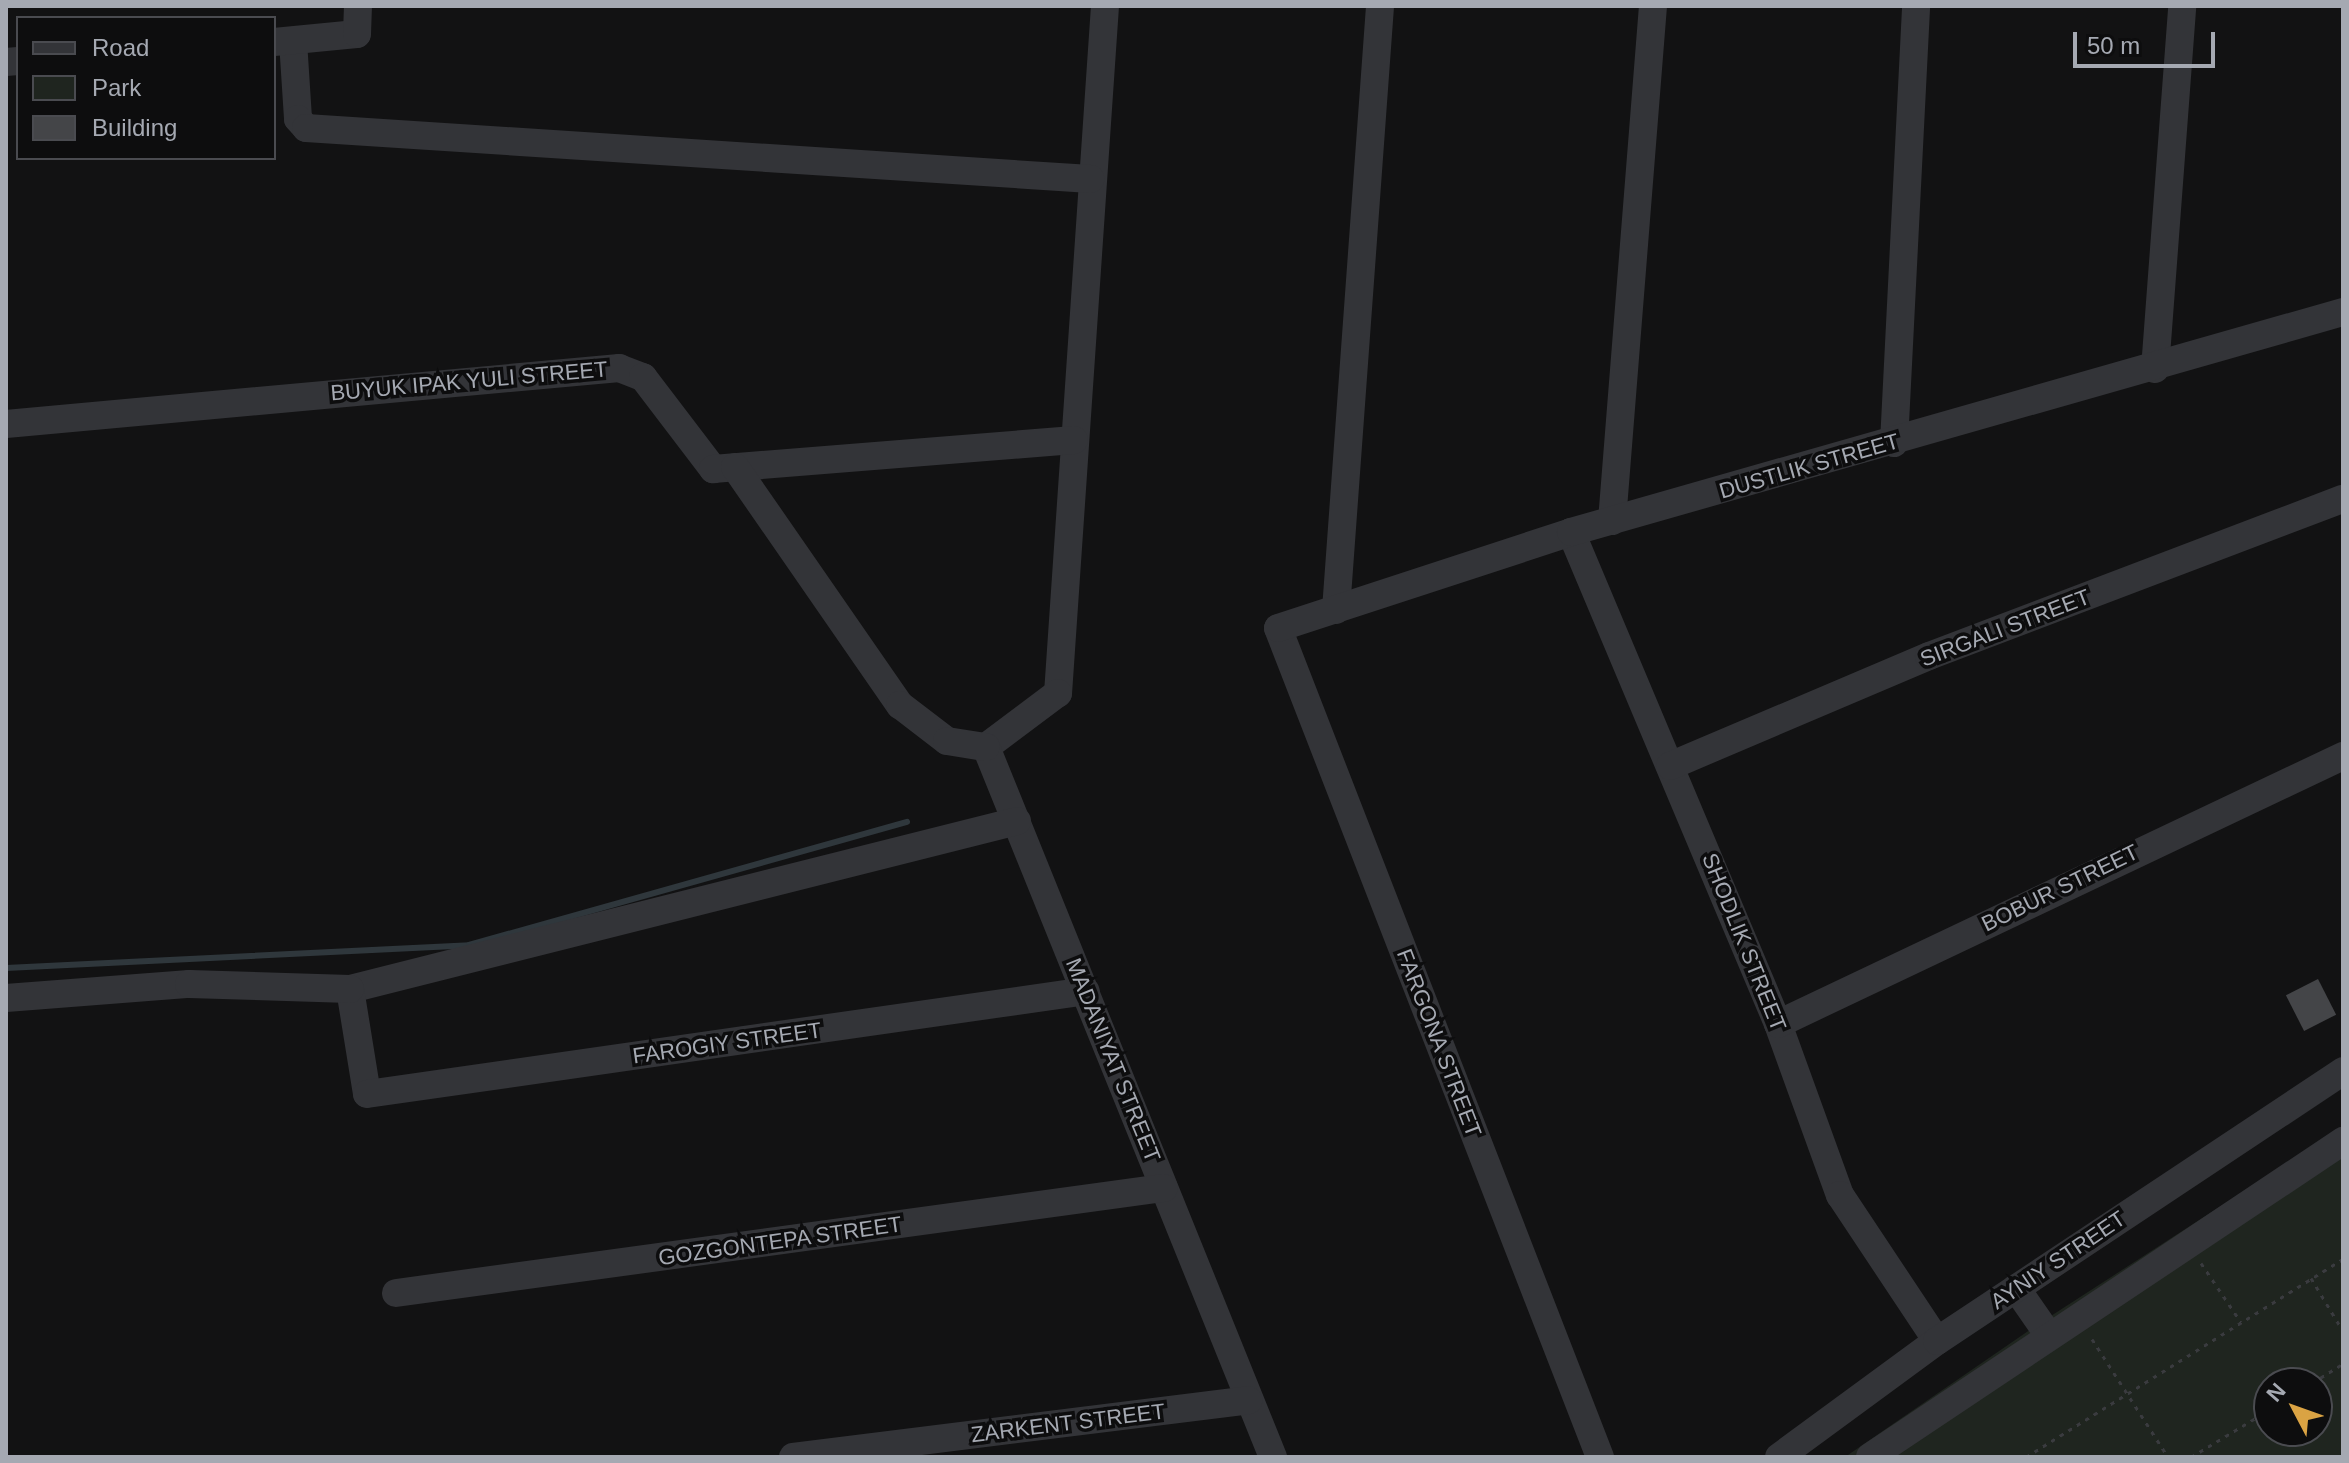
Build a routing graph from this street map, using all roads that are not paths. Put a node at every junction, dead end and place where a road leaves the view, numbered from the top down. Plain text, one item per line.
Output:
1 (1105, 6) edge
2 (1380, 6) edge
3 (1653, 6) edge
4 (1916, 6) edge
5 (2182, 6) edge
6 (358, 20) edge
7 (284, 41) edge
8 (1090, 179) junction
9 (2343, 312) edge
10 (2155, 369) junction
11 (6, 424) edge
12 (1074, 440) junction
13 (1894, 443) junction
14 (735, 467) junction
15 (2343, 499) edge
16 (1612, 521) junction
17 (1571, 532) junction
18 (1336, 610) junction
19 (1278, 628) joint
20 (986, 747) junction
21 (2343, 756) edge
22 (1670, 766) junction
23 (1017, 821) junction
24 (350, 989) junction
25 (1086, 991) junction
26 (6, 998) edge
27 (1778, 1024) junction
28 (2343, 1071) edge
29 (2343, 1141) edge
30 (1164, 1188) junction
31 (2016, 1288) junction
32 (396, 1293) dead end
33 (2048, 1334) junction
34 (1937, 1341) junction
35 (1248, 1400) junction
36 (793, 1457) edge
37 (1273, 1457) edge
38 (1600, 1457) edge
39 (1779, 1457) edge
40 (1870, 1457) edge

1 - 8 street
2 - 18 street
3 - 16 street
4 - 13 street
5 - 10 street
6 - 7 street
7 - 8 street
8 - 12 street
9 - 10 street, DUSTLIK STREET
10 - 13 street, DUSTLIK STREET
11 - 14 street, BUYUK IPAK YULI STREET
12 - 14 street, BUYUK IPAK YULI STREET
12 - 20 street
13 - 16 street, DUSTLIK STREET
14 - 20 street
15 - 22 street, SIRGALI STREET
16 - 17 street, DUSTLIK STREET
17 - 18 street, DUSTLIK STREET
17 - 22 street, SHODLIK STREET
18 - 19 street, DUSTLIK STREET
19 - 38 street, FARGONA STREET
20 - 23 street, MADANIYAT STREET
21 - 27 street, BOBUR STREET
22 - 27 street, SHODLIK STREET
23 - 24 street
23 - 25 street, MADANIYAT STREET
24 - 25 street, FAROGIY STREET
24 - 26 street
25 - 30 street, MADANIYAT STREET
27 - 34 street, SHODLIK STREET
28 - 31 street, AYNIY STREET
29 - 33 street
30 - 32 street, GOZGONTEPA STREET
30 - 35 street, MADANIYAT STREET
31 - 33 street
31 - 34 street, AYNIY STREET
33 - 40 street
34 - 39 street, AYNIY STREET
35 - 36 street, ZARKENT STREET
35 - 37 street, MADANIYAT STREET

